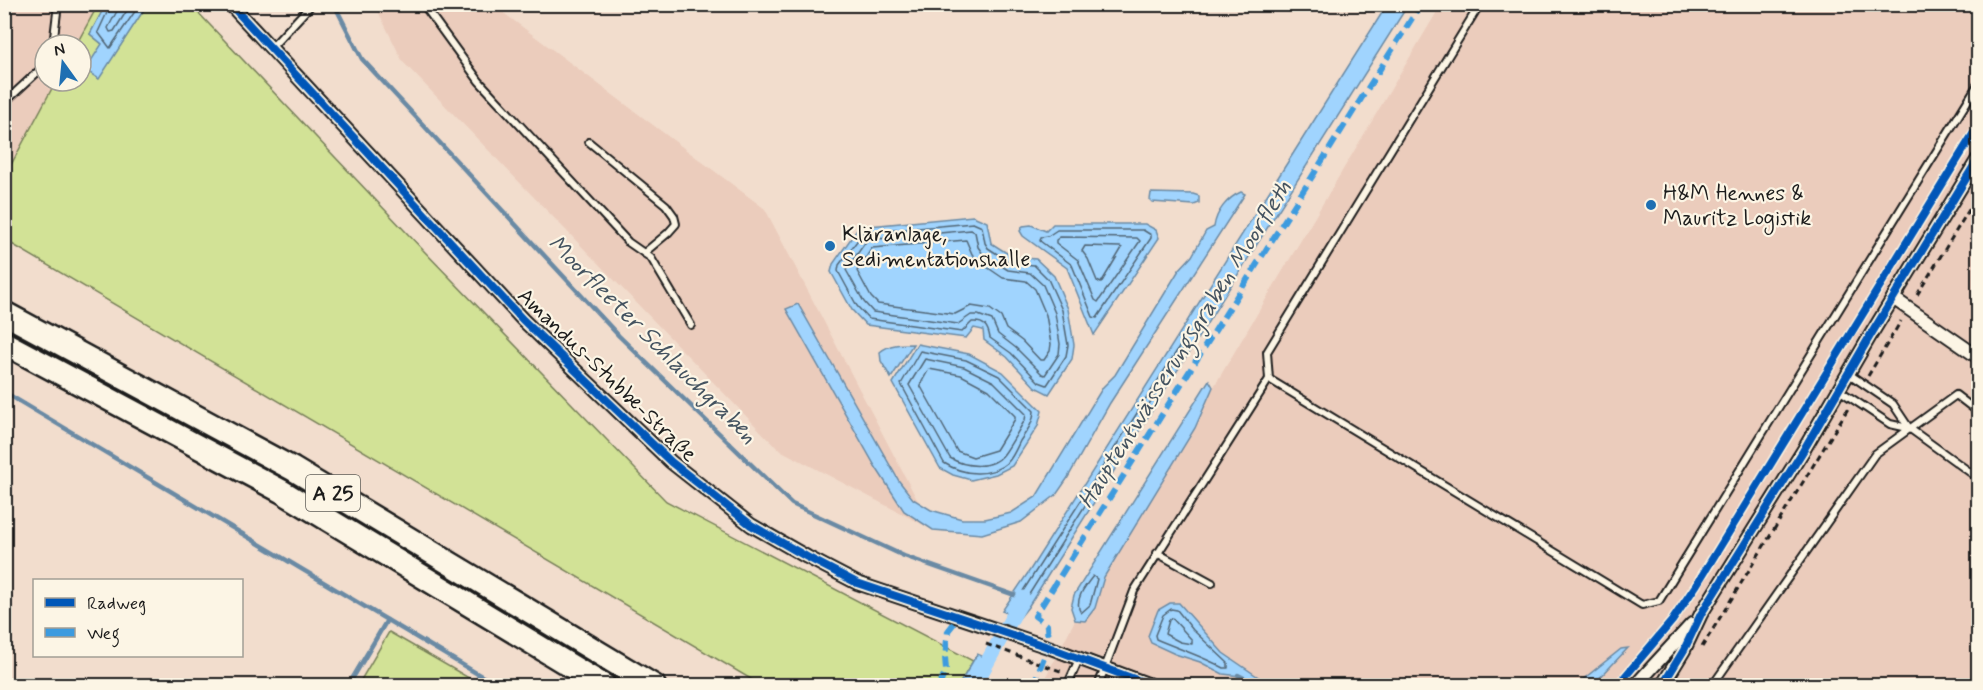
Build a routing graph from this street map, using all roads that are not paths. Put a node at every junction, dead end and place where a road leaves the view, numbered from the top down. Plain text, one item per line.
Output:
1 (58, 4) edge
2 (230, 4) edge
3 (312, 4) edge
4 (423, 4) edge
5 (1480, 4) edge
6 (304, 7) edge
7 (56, 33) edge
8 (271, 48) junction
9 (33, 76) edge
10 (1978, 84) edge
11 (4, 103) edge
12 (589, 142) dead end
13 (1978, 159) edge
14 (644, 253) junction
15 (1893, 298) junction
16 (4, 313) edge
17 (691, 325) dead end
18 (4, 343) edge
19 (1978, 357) edge
20 (1849, 374) junction
21 (1269, 379) junction
22 (1839, 390) junction
23 (1978, 412) edge
24 (1909, 428) junction
25 (1978, 478) edge
26 (1157, 553) junction
27 (1212, 583) dead end
28 (1701, 614) junction
29 (1079, 659) junction
30 (1105, 668) junction
31 (604, 686) edge
32 (654, 686) edge
33 (1067, 686) edge
34 (1098, 686) edge
35 (1153, 686) edge
36 (1635, 686) edge
37 (1662, 686) edge
38 (1712, 686) edge

1 - 7 lane
2 - 8 street, Amandus-Stubbe-Straße
3 - 6 lane
4 - 14 lane
5 - 21 lane
6 - 8 lane
8 - 29 street, Amandus-Stubbe-Straße
9 - 11 lane
10 - 21 lane
12 - 14 lane
13 - 15 street
14 - 17 lane
15 - 19 street
15 - 20 street
16 - 32 highway, A 25
18 - 31 highway, A 25
20 - 22 street
20 - 24 lane
21 - 26 lane
22 - 24 lane
22 - 28 street
23 - 24 lane
24 - 25 lane
24 - 38 lane
26 - 27 lane
26 - 30 lane
28 - 36 street
28 - 37 street
29 - 30 street, Amandus-Stubbe-Straße
29 - 33 lane
30 - 34 lane
30 - 35 street, Amandus-Stubbe-Straße

